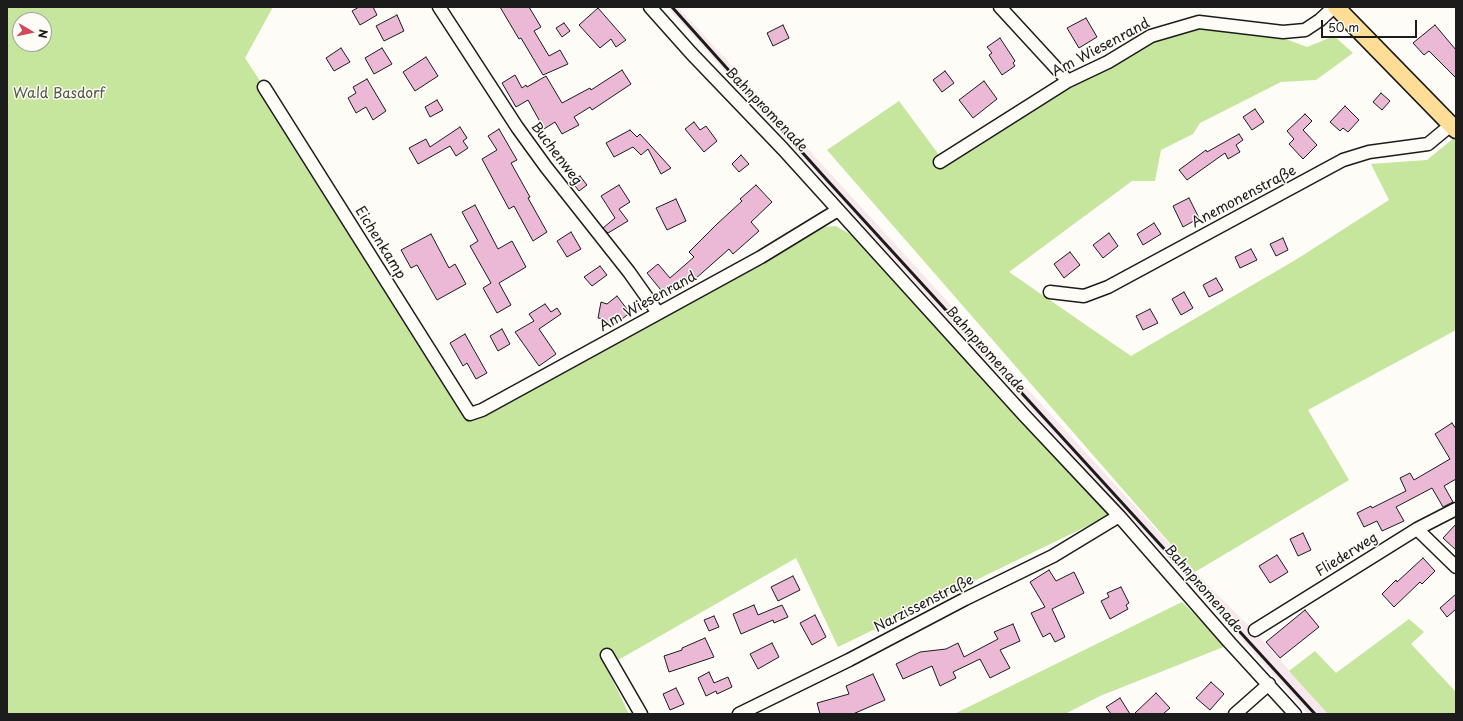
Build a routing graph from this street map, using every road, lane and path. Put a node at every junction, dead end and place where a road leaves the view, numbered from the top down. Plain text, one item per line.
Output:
1 (439, 7) edge
2 (650, 7) edge
3 (1000, 7) edge
4 (1335, 7) edge
5 (1068, 81) junction
6 (264, 87) dead end
7 (1453, 127) edge
8 (940, 162) dead end
9 (838, 210) junction
10 (1050, 292) dead end
11 (658, 313) junction
12 (470, 414) joint
13 (1456, 509) edge
14 (1119, 516) junction
15 (1417, 529) junction
16 (1456, 567) edge
17 (1255, 630) dead end
18 (607, 655) dead end
19 (1269, 684) junction
20 (641, 714) edge
21 (739, 714) edge
22 (1236, 714) edge
23 (1295, 714) edge

1 - 11 street, Buchenweg
2 - 9 street, Bahnpromenade
3 - 5 street
4 - 5 street, Am Wiesenrand
4 - 7 main road
5 - 8 street, Am Wiesenrand
6 - 12 street, Eichenkamp
7 - 10 street, Anemonenstraße
9 - 11 street, Am Wiesenrand
9 - 14 street, Bahnpromenade
11 - 12 street, Am Wiesenrand
13 - 15 street, Fliederweg
14 - 19 street, Bahnpromenade
14 - 21 street, Narzissenstraße
15 - 16 street
15 - 17 street, Fliederweg
18 - 20 street
19 - 22 street
19 - 23 street, Bahnpromenade

